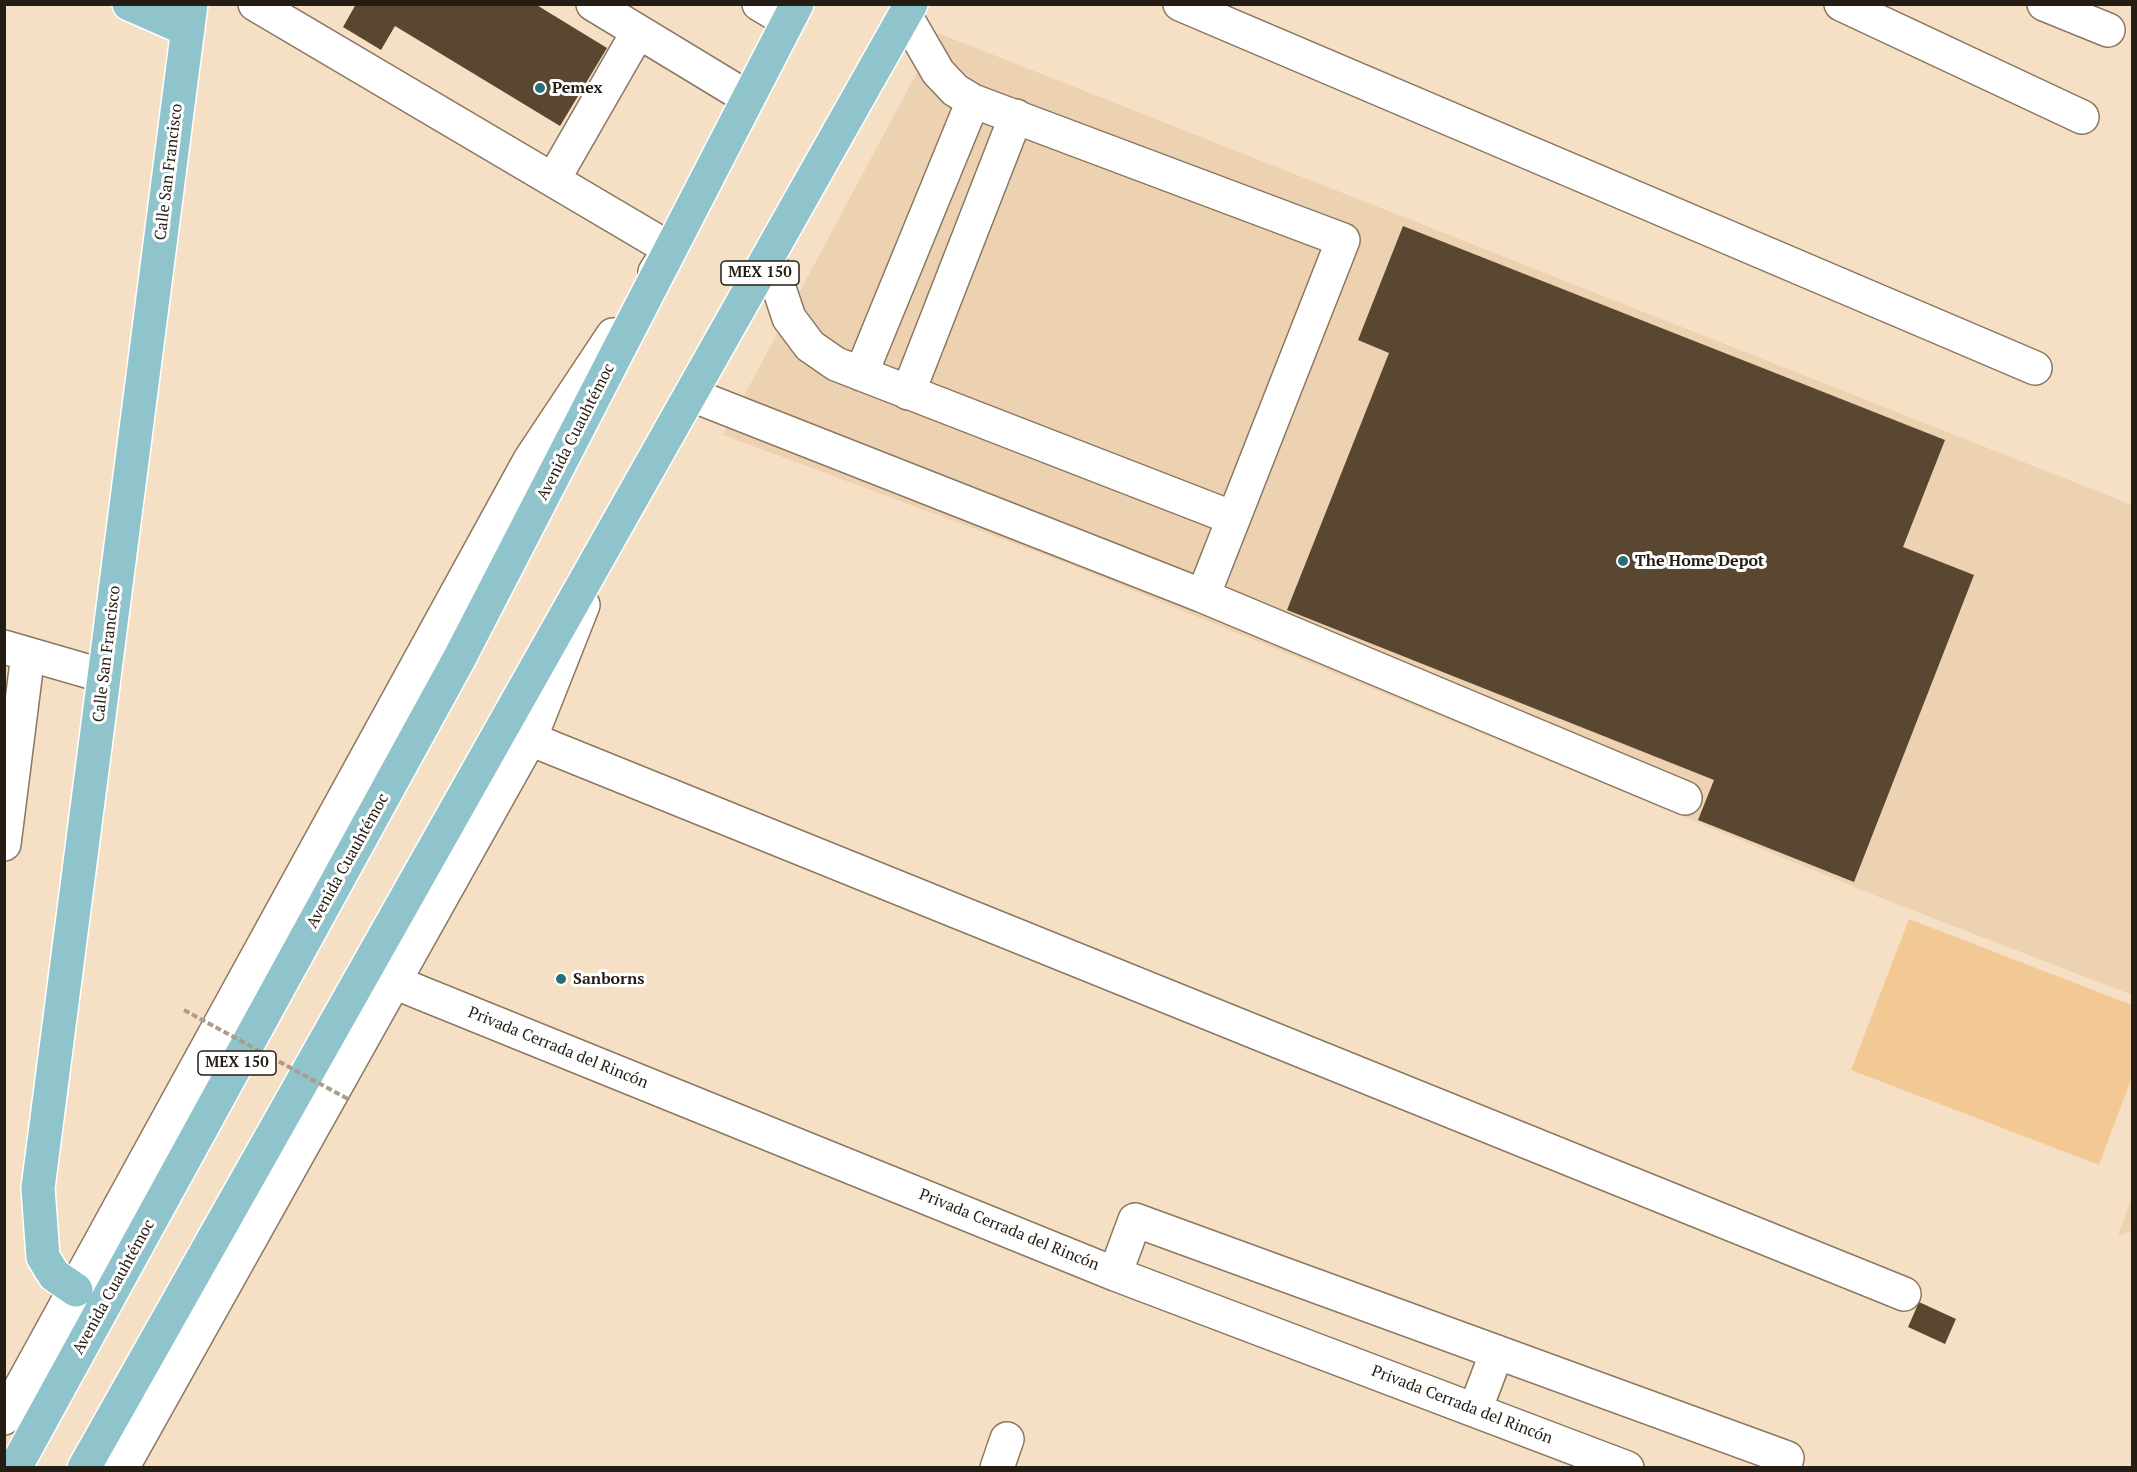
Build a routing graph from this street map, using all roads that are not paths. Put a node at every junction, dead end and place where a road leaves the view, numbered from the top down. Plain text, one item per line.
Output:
1 (129, 4) edge
2 (255, 4) edge
3 (592, 4) edge
4 (759, 4) edge
5 (1180, 4) edge
6 (1841, 4) edge
7 (2044, 4) edge
8 (908, 10) edge
9 (793, 13) edge
10 (189, 17) edge
11 (2108, 30) dead end
12 (638, 32) junction
13 (748, 98) junction
14 (973, 101) junction
15 (1016, 116) junction
16 (2082, 117) dead end
17 (553, 180) junction
18 (670, 249) junction
19 (769, 258) junction
20 (2035, 368) dead end
21 (861, 374) junction
22 (908, 393) junction
23 (692, 394) junction
24 (1233, 518) junction
25 (1203, 596) junction
26 (16, 651) edge
27 (104, 676) junction
28 (519, 728) junction
29 (10, 773) edge
30 (1685, 798) dead end
31 (4, 844) edge
32 (394, 982) junction
33 (1115, 1274) junction
34 (76, 1290) junction
35 (1904, 1294) dead end
36 (1497, 1352) junction
37 (1475, 1410) junction
38 (4, 1418) edge
39 (15, 1467) edge
40 (84, 1467) edge
41 (122, 1467) edge
42 (1627, 1467) edge
43 (1783, 1467) edge

1 - 10 main road
2 - 17 street
3 - 12 street
4 - 9 street
5 - 20 street
6 - 16 street
7 - 11 street
8 - 14 street
8 - 19 main road, MEX 150
9 - 13 main road, Avenida Cuauhtémoc / MEX 150
10 - 27 main road, Calle San Francisco
12 - 13 street
12 - 17 street
13 - 18 main road, Avenida Cuauhtémoc / MEX 150
14 - 15 street
14 - 21 street
15 - 22 street
15 - 24 street
17 - 18 street
18 - 34 street, Avenida Cuauhtémoc
18 - 39 main road, Avenida Cuauhtémoc / MEX 150
19 - 21 street
19 - 23 main road, MEX 150
21 - 22 street
22 - 24 street
23 - 25 street
23 - 28 main road, MEX 150
24 - 25 street
25 - 30 street
26 - 27 street
26 - 29 street
27 - 34 main road, Calle San Francisco
28 - 32 street
28 - 35 street
28 - 40 main road, MEX 150
29 - 31 street
32 - 33 street, Privada Cerrada del Rincón
32 - 41 street
33 - 36 street
33 - 37 street, Privada Cerrada del Rincón
34 - 38 street, Avenida Cuauhtémoc
36 - 37 street
36 - 43 street
37 - 42 street, Privada Cerrada del Rincón

